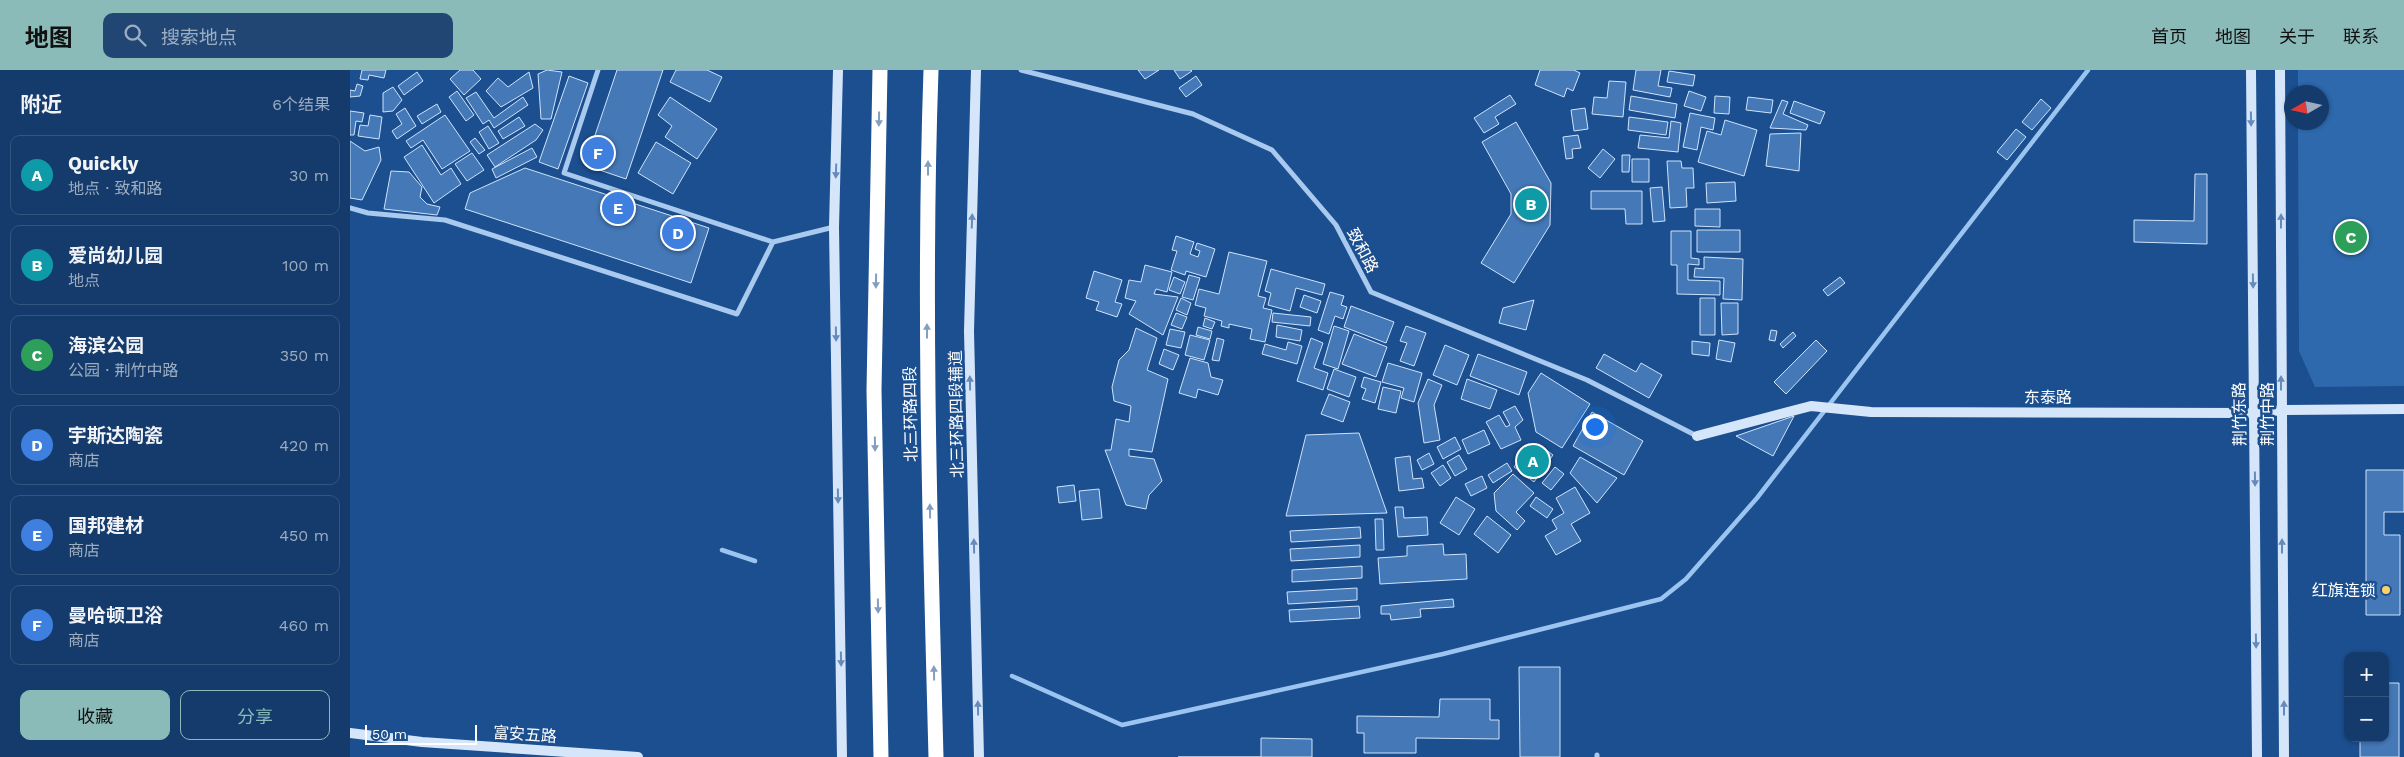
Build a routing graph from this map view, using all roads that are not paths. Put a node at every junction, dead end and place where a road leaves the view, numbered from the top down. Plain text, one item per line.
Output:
1 (598, 70) edge
2 (838, 70) edge
3 (880, 70) edge
4 (930, 70) edge
5 (976, 70) edge
6 (1021, 70) edge
7 (2251, 70) edge
8 (2280, 70) edge
9 (350, 208) edge
10 (834, 227) junction
11 (773, 242) junction
12 (2404, 409) edge
13 (2282, 410) junction
14 (2254, 413) junction
15 (1697, 436) joint
16 (350, 733) edge
17 (638, 757) edge
18 (842, 757) edge
19 (882, 757) edge
20 (936, 757) edge
21 (979, 757) edge
22 (2257, 757) edge
23 (2284, 757) edge

1 - 11 street
2 -> 10 main road
3 -> 19 highway
20 -> 4 highway, 北三环路四段
21 -> 5 main road, 北三环路四段辅道
6 - 15 street, 致和路
7 -> 14 main road, 荆竹东路
13 -> 8 main road, 荆竹中路
9 - 11 street
10 - 11 street
10 -> 18 main road
12 - 13 main road, 东泰路
13 - 14 main road, 东泰路
23 -> 13 main road, 荆竹中路
14 - 15 main road, 东泰路
14 -> 22 main road, 荆竹东路
16 - 17 main road, 富安五路

